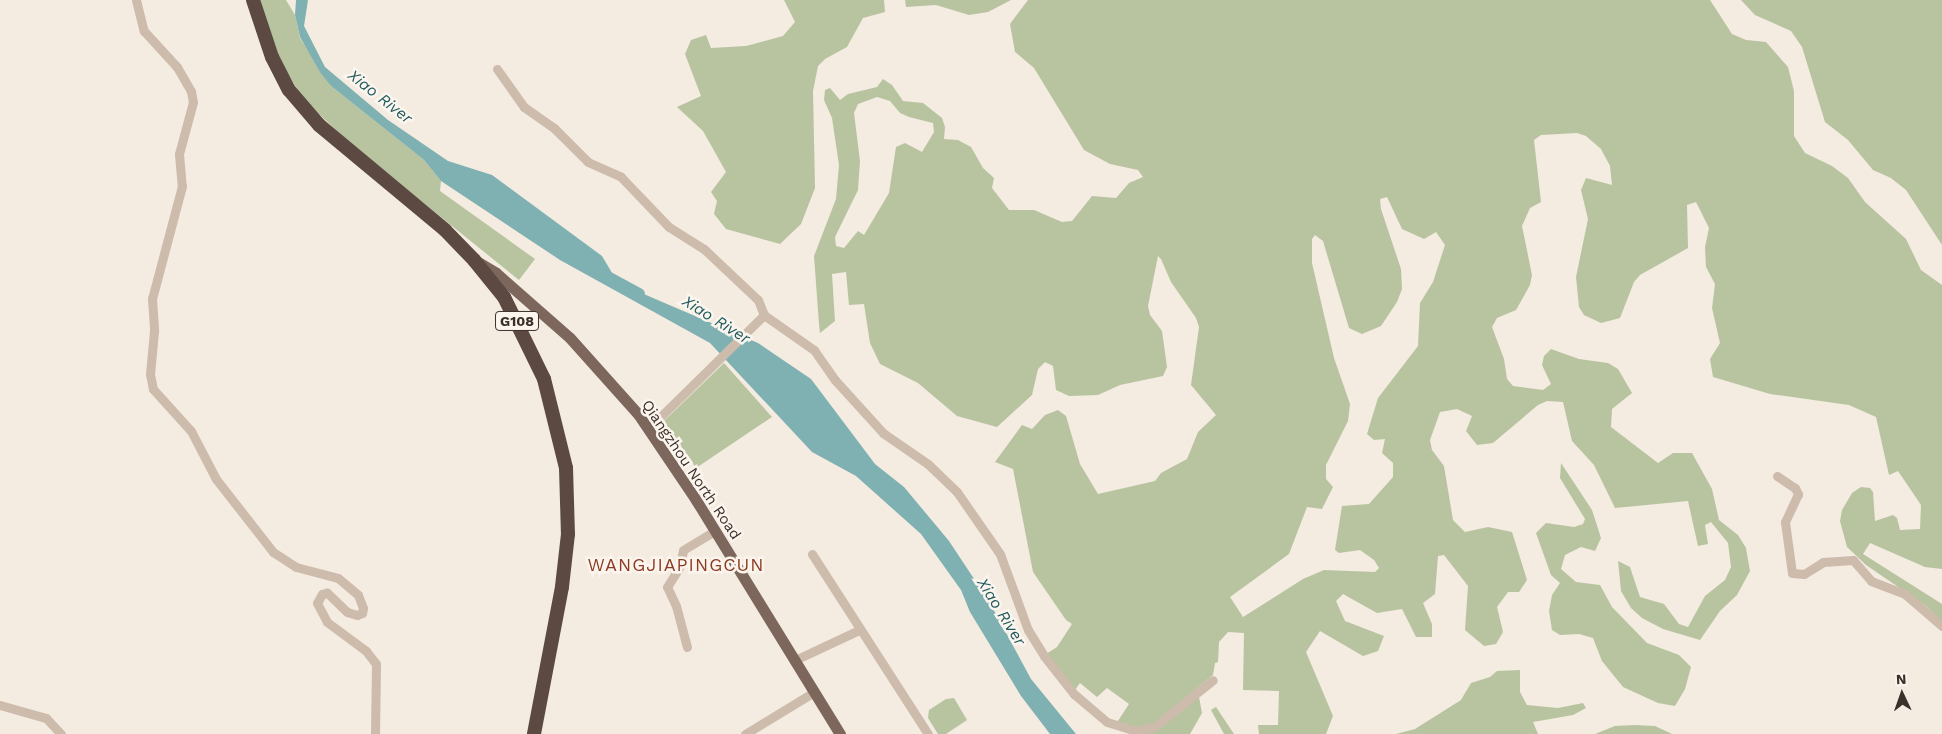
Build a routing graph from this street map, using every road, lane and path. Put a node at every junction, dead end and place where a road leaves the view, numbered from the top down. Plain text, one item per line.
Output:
1 (136, 0) edge
2 (253, 0) edge
3 (498, 69) dead end
4 (474, 260) junction
5 (761, 317) junction
6 (648, 429) junction
7 (1777, 476) dead end
8 (715, 531) junction
9 (812, 554) dead end
10 (1942, 626) edge
11 (859, 630) junction
12 (687, 647) dead end
13 (794, 660) junction
14 (1213, 680) dead end
15 (814, 692) junction
16 (0, 704) edge
17 (61, 734) edge
18 (375, 734) edge
19 (534, 734) edge
20 (745, 734) edge
21 (840, 734) edge
22 (928, 734) edge

1 - 18 street
2 - 4 highway, G108
3 - 5 street
4 - 6 main road, Qiangzhou North Road
4 - 19 highway, G108
5 - 6 street
5 - 14 street
6 - 8 main road, Qiangzhou North Road
7 - 10 street
8 - 12 street
8 - 13 main road, Qiangzhou North Road
9 - 11 street
11 - 13 street
11 - 22 street
13 - 15 main road, Qiangzhou North Road
15 - 20 street
15 - 21 main road, Qiangzhou North Road
16 - 17 street

